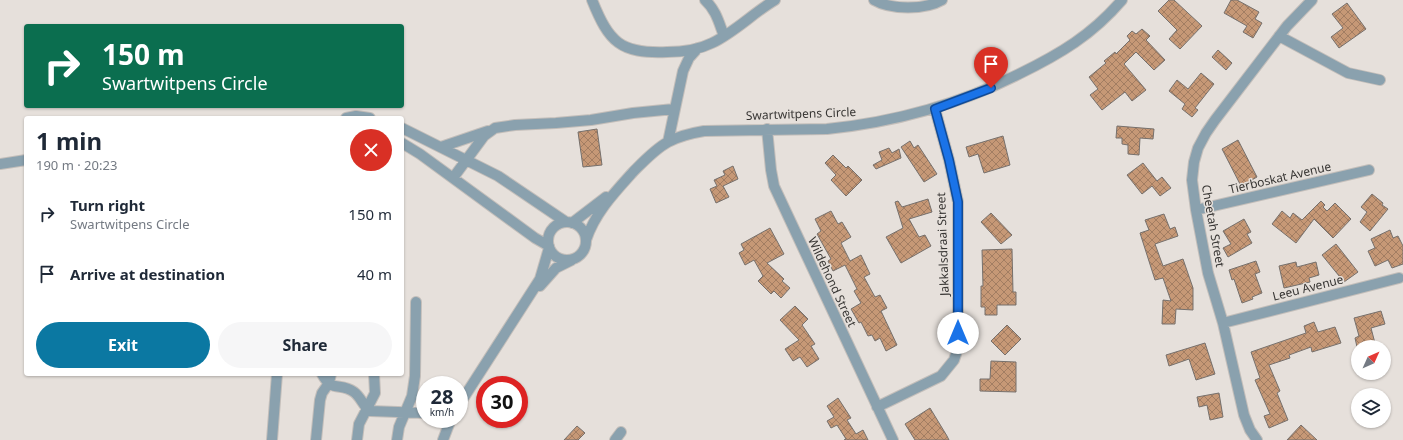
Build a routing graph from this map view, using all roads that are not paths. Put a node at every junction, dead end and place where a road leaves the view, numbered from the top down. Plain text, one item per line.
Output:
1 (592, 0) edge
2 (705, 0) edge
3 (775, 0) edge
4 (874, 0) edge
5 (942, 0) edge
6 (1122, 0) edge
7 (1312, 0) edge
8 (724, 36) junction
9 (1280, 36) junction
10 (698, 48) junction
11 (1380, 80) dead end
12 (674, 109) junction
13 (935, 109) junction
14 (495, 128) junction
15 (404, 129) edge
16 (767, 129) junction
17 (668, 142) junction
18 (404, 144) edge
19 (441, 147) junction
20 (466, 159) junction
21 (24, 160) edge
22 (0, 164) edge
23 (1369, 170) dead end
24 (453, 178) junction
25 (613, 193) junction
26 (1196, 210) junction
27 (569, 222) junction
28 (586, 240) junction
29 (549, 247) junction
30 (573, 259) junction
31 (1399, 278) dead end
32 (416, 302) dead end
33 (525, 304) junction
34 (1223, 323) junction
35 (277, 376) edge
36 (374, 376) edge
37 (330, 379) edge
38 (468, 391) edge
39 (877, 407) junction
40 (367, 409) junction
41 (404, 412) junction
42 (416, 413) edge
43 (448, 428) edge
44 (272, 440) edge
45 (316, 440) edge
46 (357, 440) edge
47 (397, 440) edge
48 (443, 440) edge
49 (893, 440) edge
50 (1256, 440) edge

1 - 10 street
2 - 8 street
3 - 8 street
4 - 5 street
6 - 13 street, Swartwitpens Circle
7 - 9 street, Cheetah Street
8 - 10 street
9 - 11 street
9 - 26 street, Cheetah Street
10 - 12 street
12 - 14 street
12 - 17 street
13 - 16 street, Swartwitpens Circle
13 - 39 street, Jakkalsdraai Street
14 - 19 street
14 - 20 street
15 - 19 street
16 - 17 street, Swartwitpens Circle
16 - 39 street, Wildehond Street
17 - 25 street, Swartwitpens Circle
18 - 24 street
19 - 20 street
20 - 24 street
20 - 27 street
21 - 22 street
23 - 26 street, Tierboskat Avenue
24 - 29 street
25 - 27 street, Swartwitpens Circle
25 - 28 street, Swartwitpens Circle
26 - 34 street, Cheetah Street
27 - 28 street
27 - 29 street
28 - 30 street
29 - 30 street
29 - 33 street
30 - 33 street
31 - 34 street, Leeu Avenue
32 - 41 street
33 - 38 street
34 - 50 street, Cheetah Street
35 - 44 street
36 - 40 street
37 - 40 street
37 - 45 street
39 - 49 street, Wildehond Street
40 - 41 street
40 - 46 street
41 - 42 street
41 - 47 street
43 - 48 street

